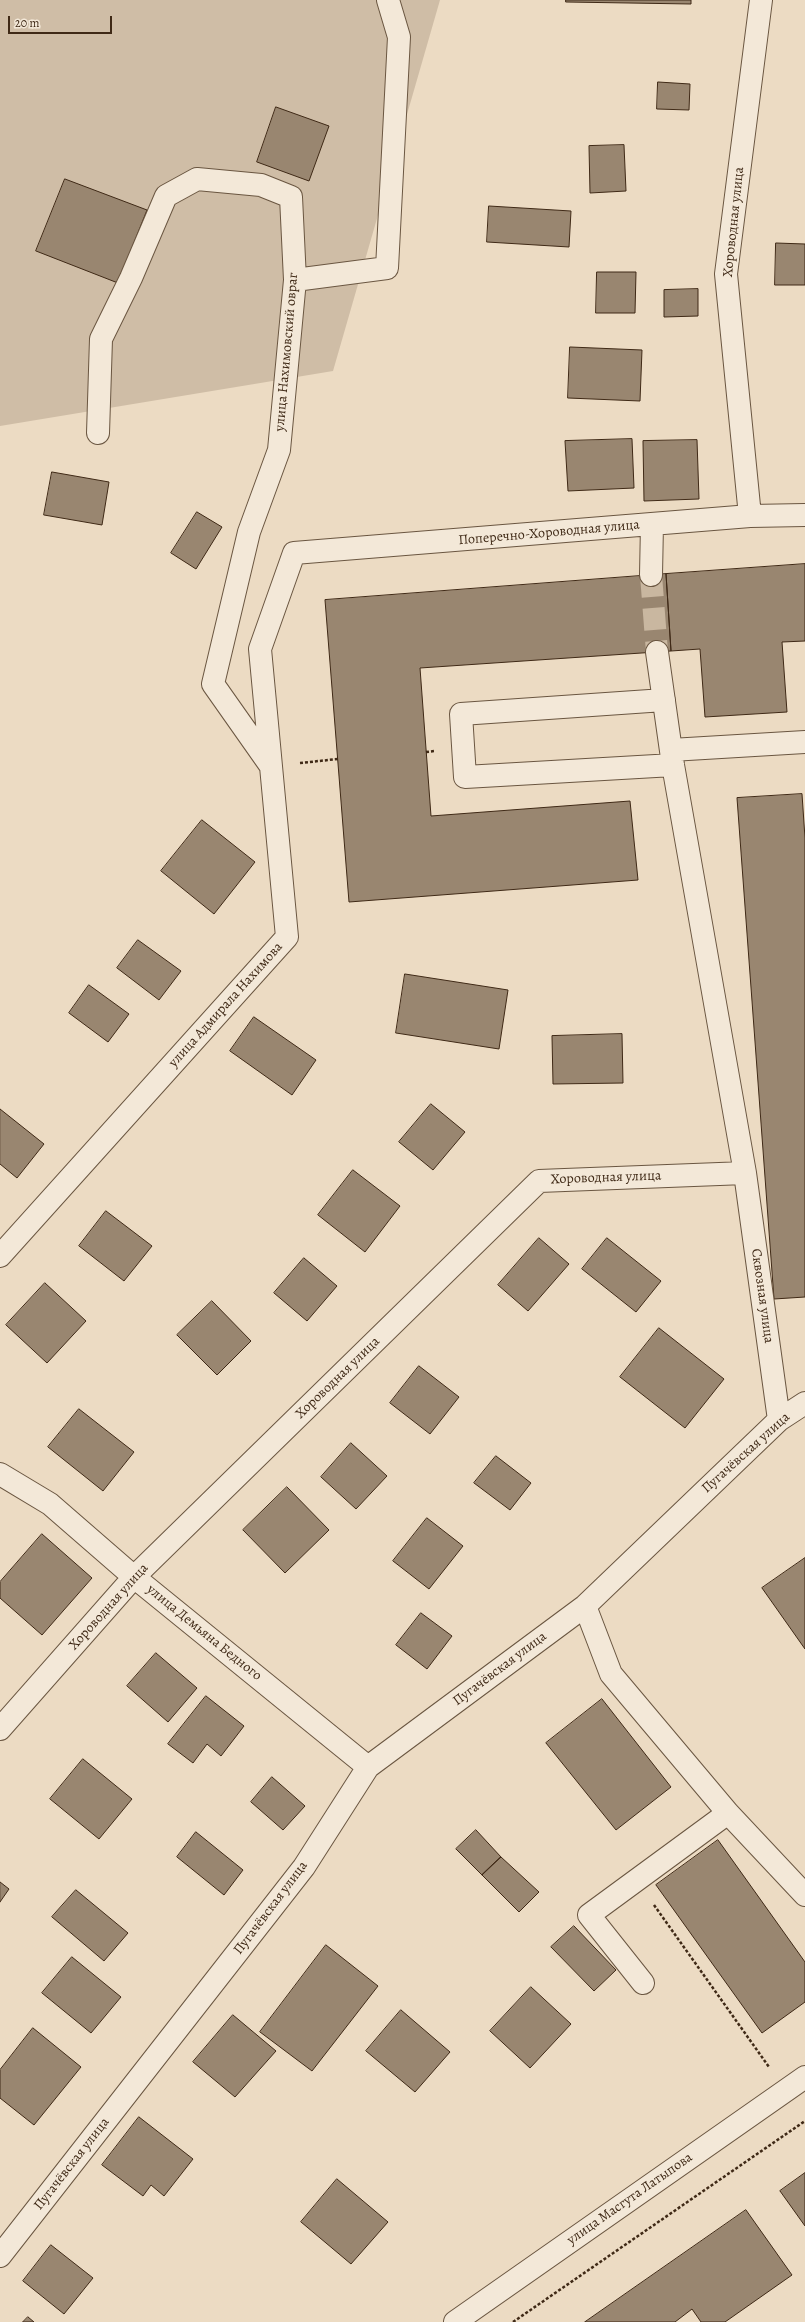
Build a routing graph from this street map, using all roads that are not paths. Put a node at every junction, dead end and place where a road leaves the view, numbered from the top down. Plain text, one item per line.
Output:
1 (388, 0) edge
2 (761, 0) edge
3 (296, 280) junction
4 (98, 433) dead end
5 (805, 515) edge
6 (750, 516) junction
7 (652, 524) junction
8 (294, 554) joint
9 (651, 575) tunnel mouth
10 (657, 652) tunnel mouth
11 (664, 700) junction
12 (805, 742) edge
13 (672, 757) junction
14 (271, 766) junction
15 (745, 1173) junction
16 (0, 1256) edge
17 (805, 1402) edge
18 (779, 1420) junction
19 (0, 1474) edge
20 (134, 1576) junction
21 (585, 1606) junction
22 (0, 1729) edge
23 (368, 1767) junction
24 (728, 1813) junction
25 (798, 1872) edge
26 (805, 1895) edge
27 (643, 1983) dead end
28 (805, 2077) edge
29 (0, 2256) edge
30 (455, 2322) edge

1 - 3 street
2 - 6 street, Хороводная улица
3 - 4 street, улица Нахимовский овраг
3 - 14 street, улица Нахимовский овраг
5 - 6 street, Поперечно-Хороводная улица
6 - 7 street, Поперечно-Хороводная улица
7 - 8 street, Поперечно-Хороводная улица
7 - 9 street
8 - 14 street, улица Адмирала Нахимова
10 - 11 street, Сквозная улица
11 - 13 street, Сквозная улица
11 - 13 street
12 - 13 street
13 - 15 street, Сквозная улица
14 - 16 street, улица Адмирала Нахимова
15 - 18 street, Сквозная улица
15 - 20 street, Хороводная улица
17 - 18 street, Пугачёвская улица
18 - 21 street, Пугачёвская улица
19 - 20 street, улица Демьяна Бедного
20 - 22 street, Хороводная улица
20 - 23 street, улица Демьяна Бедного
21 - 23 street, Пугачёвская улица
21 - 24 street
23 - 29 street, Пугачёвская улица
24 - 25 street
24 - 27 street
25 - 26 street
28 - 30 street, улица Масгута Латыпова

